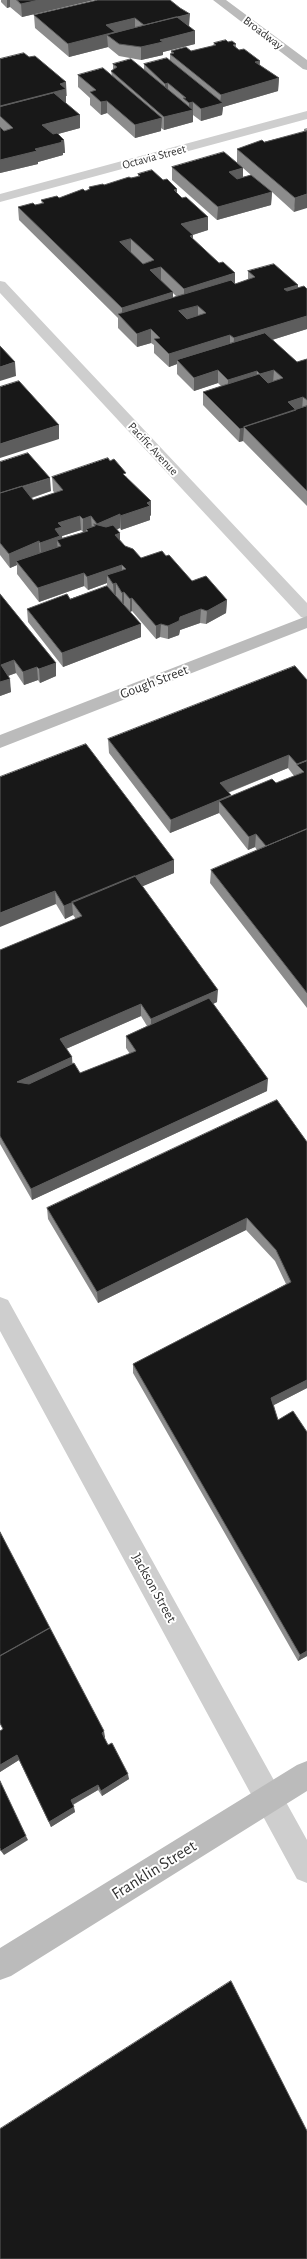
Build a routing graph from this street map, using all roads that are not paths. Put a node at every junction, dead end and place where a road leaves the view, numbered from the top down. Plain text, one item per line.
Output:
1 (219, 0) edge
2 (307, 66) edge
3 (307, 115) edge
4 (0, 198) edge
5 (0, 285) edge
6 (307, 613) edge
7 (307, 622) edge
8 (0, 742) edge
9 (0, 1308) edge
10 (307, 1775) edge
11 (268, 1800) junction
12 (307, 1869) edge
13 (0, 1965) edge

1 - 2 street, Broadway
3 - 4 street, Octavia Street
5 - 6 street, Pacific Avenue
7 - 8 street, Gough Street
9 - 11 street, Jackson Street
10 - 11 street, Franklin Street
11 - 12 street, Jackson Street
11 - 13 street, Franklin Street

